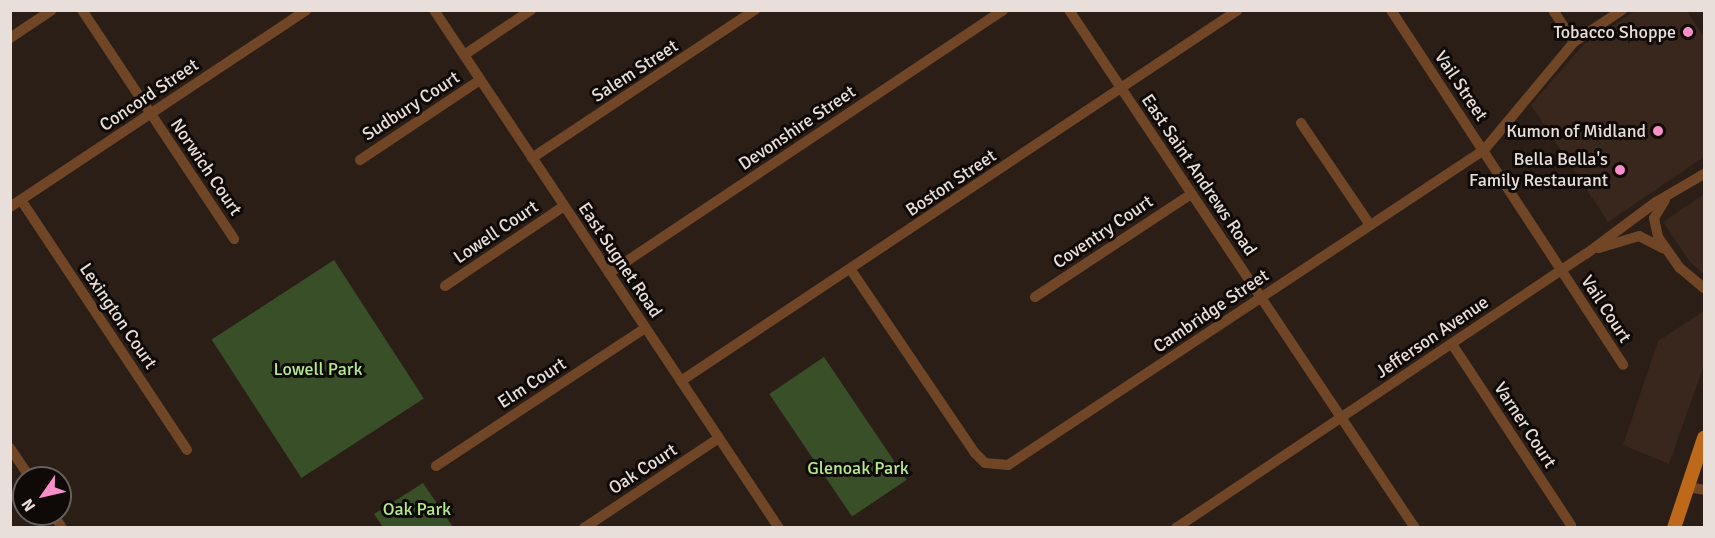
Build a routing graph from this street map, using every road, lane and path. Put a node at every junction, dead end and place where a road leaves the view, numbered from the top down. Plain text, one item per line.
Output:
1 (52, 10) edge
2 (82, 10) edge
3 (306, 10) edge
4 (434, 10) edge
5 (531, 10) edge
6 (755, 10) edge
7 (1003, 10) edge
8 (1069, 10) edge
9 (1238, 10) edge
10 (1391, 10) edge
11 (1553, 10) edge
12 (1622, 10) edge
13 (10, 38) edge
14 (1574, 42) junction
15 (464, 55) junction
16 (480, 80) junction
17 (1121, 88) junction
18 (150, 113) junction
19 (1301, 123) dead end
20 (1484, 150) junction
21 (532, 158) junction
22 (360, 160) dead end
23 (1704, 174) edge
24 (1191, 194) junction
25 (1667, 198) junction
26 (21, 200) junction
27 (564, 206) junction
28 (10, 207) edge
29 (1370, 225) junction
30 (234, 239) dead end
31 (1586, 255) junction
32 (1669, 255) junction
33 (851, 270) junction
34 (1563, 270) junction
35 (609, 273) junction
36 (445, 286) dead end
37 (1704, 288) edge
38 (1035, 297) dead end
39 (1261, 298) junction
40 (645, 328) junction
41 (1452, 344) junction
42 (1623, 365) dead end
43 (681, 381) junction
44 (1341, 418) junction
45 (719, 438) junction
46 (1704, 438) edge
47 (10, 448) edge
48 (187, 450) dead end
49 (22, 466) edge
50 (436, 466) dead end
51 (1689, 487) junction
52 (1704, 490) edge
53 (1571, 525) dead end
54 (584, 528) edge
55 (779, 528) edge
56 (1176, 528) edge
57 (1415, 528) edge
58 (1674, 528) edge

1 - 13 street
2 - 18 street, Norwich Court
3 - 18 street, Concord Street
4 - 15 street, East Sugnet Road
5 - 15 street
6 - 21 street, Salem Street
7 - 35 street, Devonshire Street
8 - 17 street, East Saint Andrews Road
9 - 17 street, Boston Street
10 - 20 street, Vail Street
11 - 14 street
12 - 14 street, Cambridge Street
14 - 20 street, Cambridge Street
15 - 16 street, East Sugnet Road
16 - 21 street, East Sugnet Road
16 - 22 street, Sudbury Court
17 - 24 street, East Saint Andrews Road
17 - 33 street, Boston Street
18 - 26 street, Concord Street
18 - 30 street, Norwich Court
19 - 29 street
20 - 29 street, Cambridge Street
20 - 34 street, Vail Street
21 - 27 street, East Sugnet Road
23 - 25 street, Jefferson Avenue
24 - 38 street, Coventry Court
24 - 39 street, East Saint Andrews Road
25 - 31 street, Jefferson Avenue
25 - 32 street
26 - 28 street, Concord Street
26 - 48 street, Lexington Court
27 - 35 street, East Sugnet Road
27 - 36 street, Lowell Court
29 - 39 street, Cambridge Street
31 - 32 street
31 - 34 street, Jefferson Avenue
32 - 37 street
33 - 39 street, Cambridge Street
33 - 43 street, Boston Street
34 - 41 street, Jefferson Avenue
34 - 42 street, Vail Court
35 - 40 street, East Sugnet Road
39 - 44 street, East Saint Andrews Road
40 - 43 street, East Sugnet Road
40 - 50 street, Elm Court
41 - 44 street, Jefferson Avenue
41 - 53 street, Varner Court
43 - 45 street, East Sugnet Road
44 - 56 street, Jefferson Avenue
44 - 57 street, East Saint Andrews Road
45 - 54 street, Oak Court
45 - 55 street, East Sugnet Road
46 - 51 main road
47 - 49 street
51 - 52 street
51 - 58 main road

